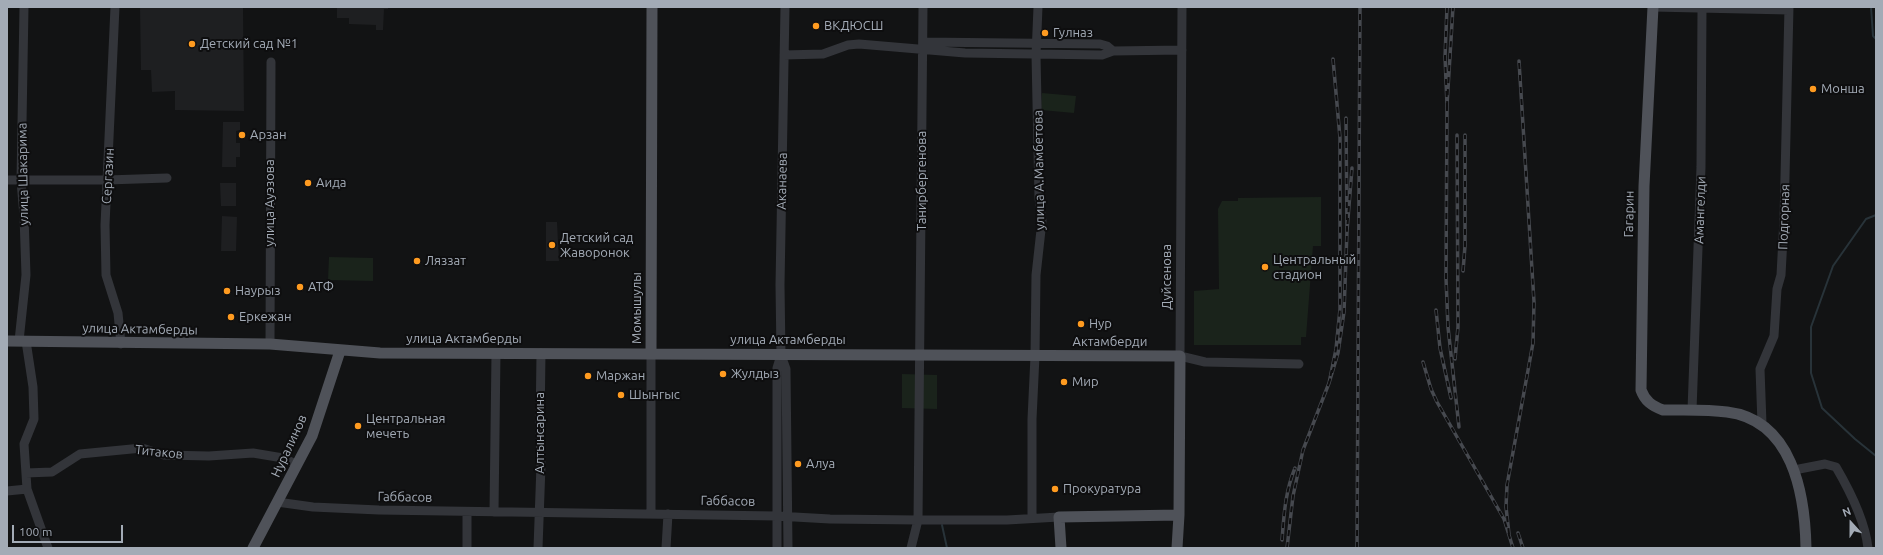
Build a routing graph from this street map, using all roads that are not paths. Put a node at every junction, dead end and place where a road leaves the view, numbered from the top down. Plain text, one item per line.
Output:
1 (24, 7) edge
2 (115, 7) edge
3 (652, 7) edge
4 (785, 7) edge
5 (924, 7) edge
6 (1038, 7) edge
7 (1182, 7) edge
8 (1653, 7) edge
9 (1789, 8) edge
10 (1702, 9) junction
11 (1037, 43) junction
12 (923, 46) junction
13 (1182, 50) junction
14 (1113, 51) junction
15 (784, 55) junction
16 (1036, 55) junction
17 (271, 62) dead end
18 (167, 178) dead end
19 (7, 180) edge
20 (107, 180) junction
21 (21, 181) junction
22 (7, 341) edge
23 (22, 341) junction
24 (121, 344) junction
25 (270, 344) junction
26 (340, 351) junction
27 (496, 353) junction
28 (541, 353) junction
29 (651, 353) junction
30 (781, 355) junction
31 (921, 355) junction
32 (1035, 356) junction
33 (1180, 356) junction
34 (1299, 364) dead end
35 (1692, 410) junction
36 (1762, 424) junction
37 (296, 464) junction
38 (1794, 470) junction
39 (26, 473) junction
40 (28, 489) junction
41 (7, 491) edge
42 (277, 502) junction
43 (467, 512) junction
44 (494, 512) junction
45 (539, 513) junction
46 (652, 514) junction
47 (668, 514) junction
48 (1179, 515) junction
49 (777, 516) junction
50 (788, 516) junction
51 (1059, 517) junction
52 (1032, 518) junction
53 (918, 520) junction
54 (48, 548) edge
55 (253, 548) edge
56 (467, 548) edge
57 (538, 548) edge
58 (666, 548) edge
59 (777, 548) edge
60 (788, 548) edge
61 (911, 548) edge
62 (1061, 548) edge
63 (1177, 548) edge
64 (1806, 548) edge
65 (1868, 548) edge

1 - 21 street, улица Шакарима
2 - 20 street, Сергазин
3 - 29 main road, Момышулы
4 - 15 street, Аканаева
5 - 12 street, Танирбергенова
6 - 11 street, улица А.Мамбетова
7 - 13 street, Дуйсенова
8 - 10 street
8 - 35 main road, Гагарин
9 - 10 street
9 - 36 street, Подгорная
10 - 35 street, Амангелди
11 - 12 street
11 - 14 street
11 - 16 street, улица А.Мамбетова
12 - 15 street
12 - 16 street
12 - 31 street, Танирбергенова
13 - 14 street
13 - 33 street, Дуйсенова
14 - 16 street
15 - 30 street, Аканаева
16 - 32 street, улица А.Мамбетова
17 - 25 street, улица Ауэзова
18 - 20 street
19 - 21 street
20 - 21 street
20 - 24 street, Сергазин
21 - 23 street, улица Шакарима
22 - 23 main road, улица Актамберды
23 - 24 main road, улица Актамберды
23 - 39 street, улица Шакарима
24 - 25 main road, улица Актамберды
25 - 26 main road, улица Актамберды
26 - 27 main road, улица Актамберды
26 - 37 main road, Нуралинов
27 - 28 main road, улица Актамберды
27 - 44 street
28 - 29 main road, улица Актамберды
28 - 45 street, Алтынсарина
29 - 30 main road, улица Актамберды
29 - 46 street, Момышулы
30 - 31 main road, улица Актамберды
30 - 49 street, Аканаева
30 - 50 street, Аканаева
31 - 32 main road, Актамберди
31 - 53 street, Танирбергенова
32 - 33 main road, Актамберди
32 - 52 street, улица А.Мамбетова
33 - 34 street, Актамберди
33 - 48 main road, Дуйсенова
35 - 36 main road
36 - 38 main road
37 - 39 street, Титаков
37 - 42 main road, Нуралинов
38 - 64 main road
38 - 65 street
39 - 40 street, улица Шакарима
40 - 41 street
40 - 54 street, улица Шакарима
42 - 43 street, Габбасов
42 - 55 main road, Нуралинов
43 - 44 street, Габбасов
43 - 56 street
44 - 45 street, Габбасов
45 - 46 street, Габбасов
45 - 57 street, Алтынсарина
46 - 47 street, Габбасов
47 - 49 street, Габбасов
47 - 58 street
48 - 51 main road, Габбасов
48 - 63 main road, Дуйсенова
49 - 50 street, Габбасов
49 - 59 street, Аканаева
50 - 53 street, Габбасов
50 - 60 street, Аканаева
51 - 52 street, Габбасов
51 - 62 main road
52 - 53 street, Габбасов
53 - 61 street, Танирбергенова

